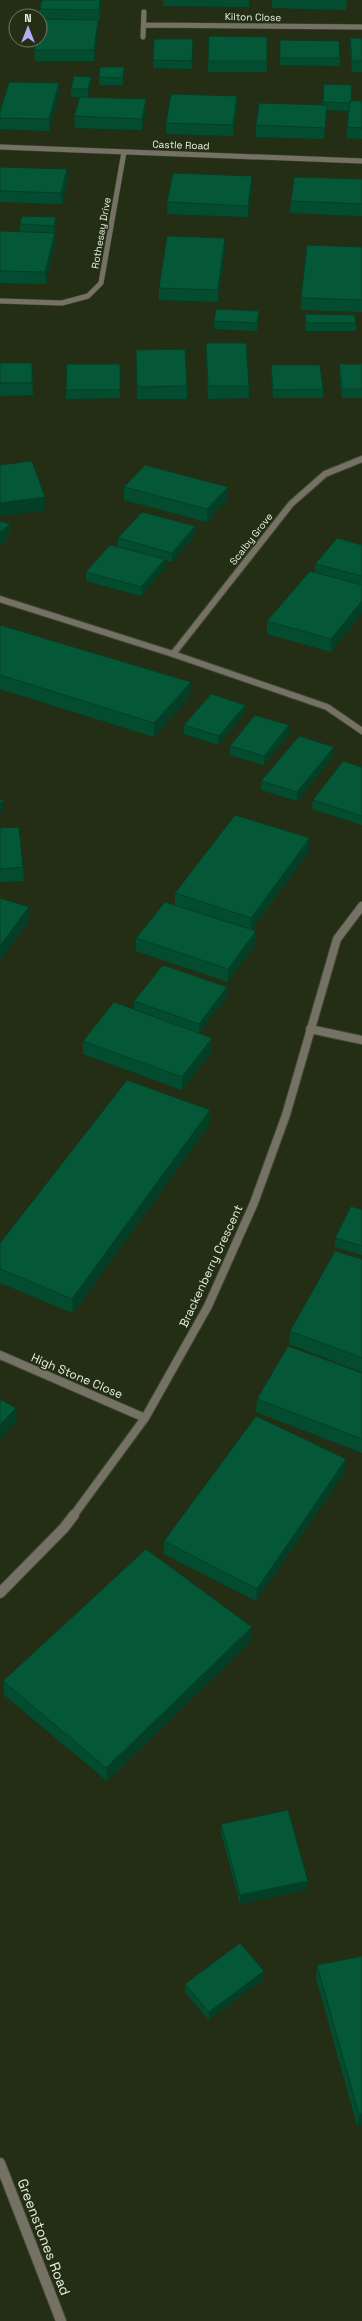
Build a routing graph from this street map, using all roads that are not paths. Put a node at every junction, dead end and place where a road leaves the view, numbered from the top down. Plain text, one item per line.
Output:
1 (144, 12) dead end
2 (144, 25) junction
3 (362, 27) edge
4 (143, 37) dead end
5 (0, 147) edge
6 (124, 152) junction
7 (362, 161) edge
8 (0, 302) edge
9 (362, 459) edge
10 (0, 599) edge
11 (173, 654) junction
12 (362, 731) edge
13 (362, 906) edge
14 (310, 1029) junction
15 (362, 1040) edge
16 (0, 1355) edge
17 (145, 1418) junction
18 (0, 1593) edge
19 (0, 2163) edge
20 (61, 2321) edge

1 - 2 street
2 - 3 street, Kilton Close
2 - 4 street
5 - 6 street, Castle Road
6 - 7 street, Castle Road
6 - 8 street, Rothesay Drive
9 - 11 street, Scalby Grove
10 - 11 street
11 - 12 street
13 - 14 street, Brackenberry Crescent
14 - 15 street
14 - 17 street, Brackenberry Crescent
16 - 17 street, High Stone Close
17 - 18 street, Brackenberry Crescent
19 - 20 street, Greenstones Road

